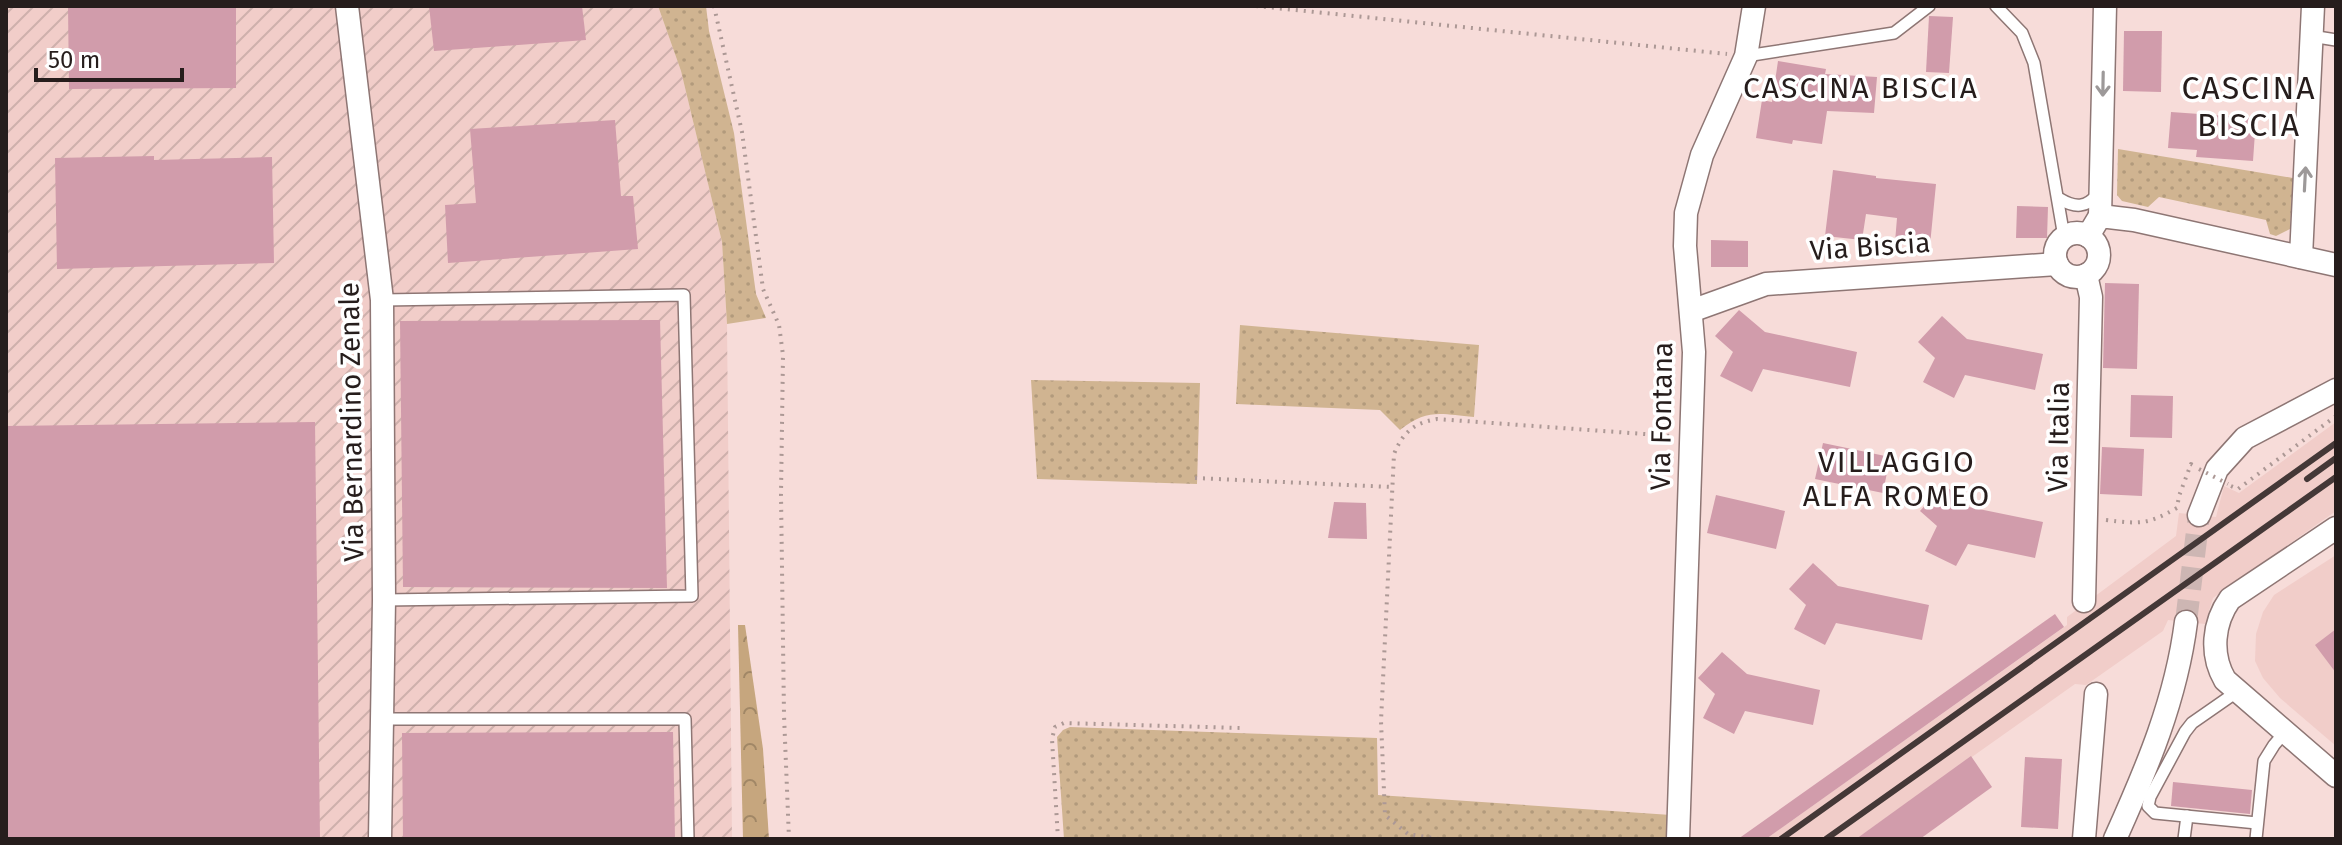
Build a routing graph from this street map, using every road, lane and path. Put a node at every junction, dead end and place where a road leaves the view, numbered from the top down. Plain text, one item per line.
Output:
1 (347, 6) edge
2 (714, 6) edge
3 (1256, 6) edge
4 (1754, 6) edge
5 (1929, 6) edge
6 (1996, 6) edge
7 (2105, 6) edge
8 (2313, 6) edge
9 (1272, 7) edge
10 (2311, 36) junction
11 (2336, 40) edge
12 (1746, 56) junction
13 (2101, 190) junction
14 (2060, 199) junction
15 (2100, 216) junction
16 (2088, 236) junction
17 (2064, 237) junction
18 (2301, 257) junction
19 (2057, 264) junction
20 (2336, 265) edge
21 (2086, 275) junction
22 (382, 300) junction
23 (1691, 311) junction
24 (2336, 390) edge
25 (2336, 416) edge
26 (1692, 437) junction
27 (1195, 478) dead end
28 (1392, 487) junction
29 (2199, 515) tunnel mouth
30 (2086, 518) junction
31 (2336, 528) edge
32 (384, 600) junction
33 (2084, 601) dead end
34 (2186, 622) tunnel mouth
35 (2238, 691) junction
36 (2096, 694) dead end
37 (382, 719) junction
38 (1242, 728) dead end
39 (2285, 732) junction
40 (2336, 776) edge
41 (2187, 816) junction
42 (2257, 823) junction
43 (380, 839) edge
44 (688, 839) edge
45 (789, 839) edge
46 (1058, 839) edge
47 (1439, 839) edge
48 (1678, 839) edge
49 (2084, 839) edge
50 (2115, 839) edge
51 (2184, 839) edge
52 (2256, 839) edge

1 - 22 street, Via Bernardino Zenale
2 - 45 path
3 - 9 path
4 - 12 street, Via Fontana
5 - 12 lane
6 - 14 lane
7 -> 13 street
8 - 10 street
9 - 12 path
10 - 11 lane
18 -> 10 street
12 - 23 street, Via Fontana
13 - 14 lane
13 - 15 street
14 - 17 lane
15 - 16 street
15 - 18 street
16 - 17 street
16 - 21 street
17 - 19 street
18 - 20 street
19 - 21 street
19 - 23 street, Via Biscia
21 - 30 street, Via Italia
22 - 32 street, Via Bernardino Zenale
22 - 32 lane
23 - 26 street, Via Fontana
24 - 29 street
25 - 30 path, bridge
26 - 28 path
26 - 48 street, Via Fontana
27 - 28 path
28 - 47 path
30 - 33 street, Via Italia
31 - 35 street
32 - 37 street, Via Bernardino Zenale
34 - 50 street
35 - 39 street
35 - 41 lane
36 - 49 street
37 - 43 street, Via Bernardino Zenale
37 - 44 lane
38 - 46 path
39 - 40 street
39 - 42 lane
41 - 42 lane
41 - 51 lane
42 - 52 lane

